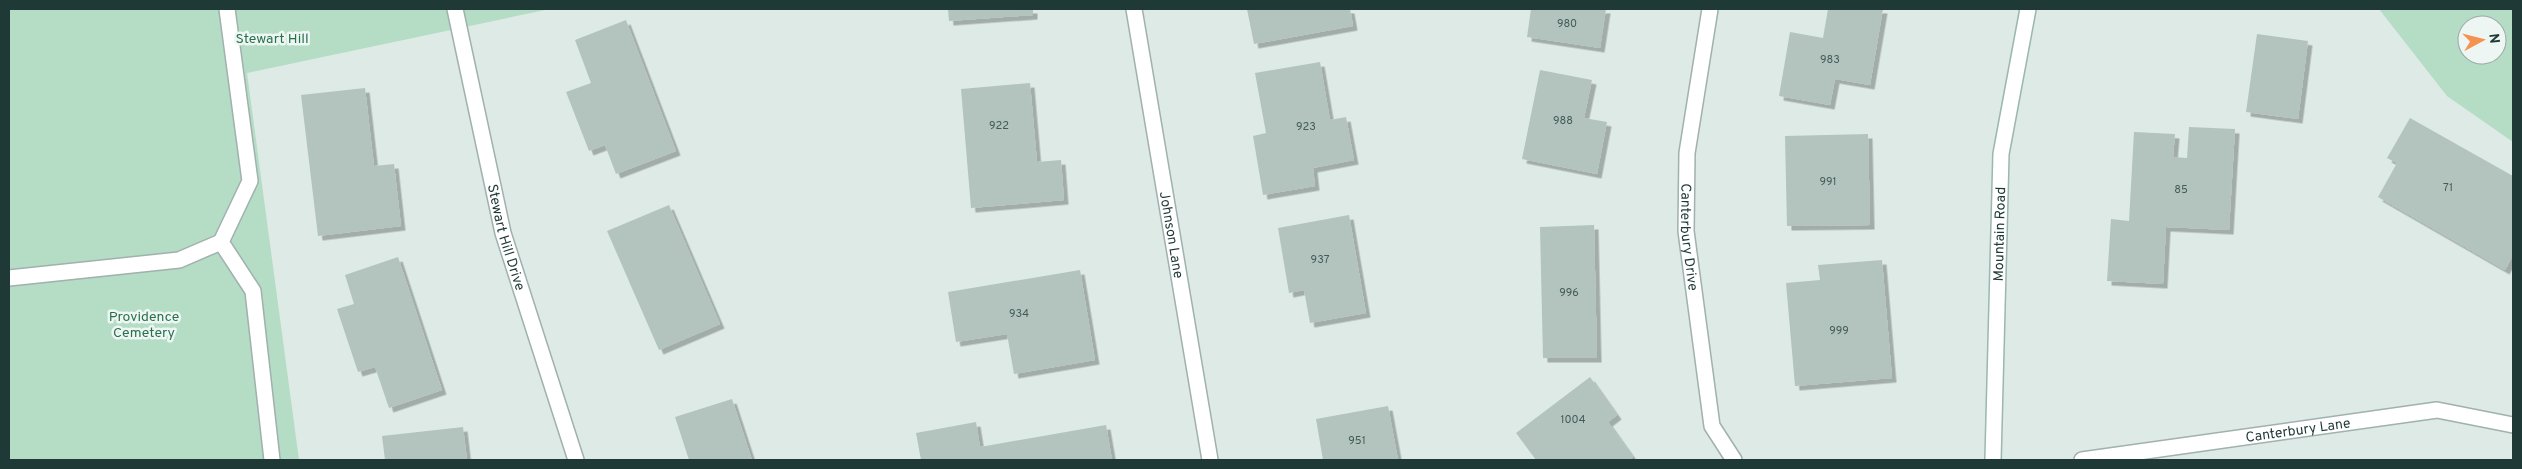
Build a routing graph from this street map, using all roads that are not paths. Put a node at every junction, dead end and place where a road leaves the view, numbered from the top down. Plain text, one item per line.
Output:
1 (227, 9) edge
2 (455, 9) edge
3 (1134, 9) edge
4 (1710, 9) edge
5 (2028, 9) edge
6 (220, 242) junction
7 (9, 278) edge
8 (2513, 425) edge
9 (272, 460) edge
10 (576, 460) edge
11 (1210, 460) edge
12 (1734, 460) edge
13 (1994, 460) edge
14 (2082, 460) edge

1 - 6 street
2 - 10 street, Stewart Hill Drive
3 - 11 street, Johnson Lane
4 - 12 street, Canterbury Drive
5 - 13 street, Mountain Road
6 - 7 street
6 - 9 street
8 - 14 street, Canterbury Lane

